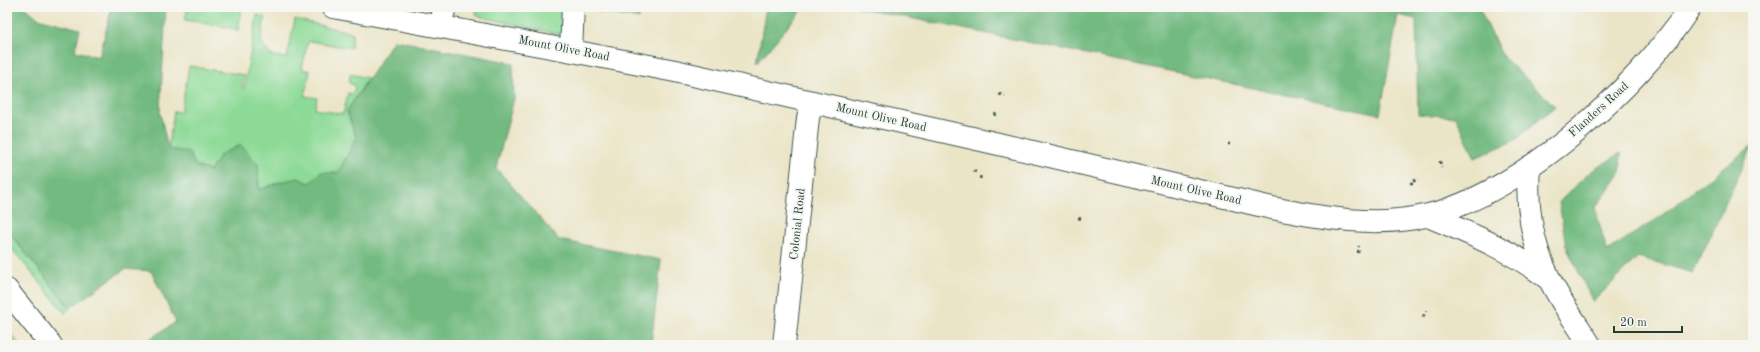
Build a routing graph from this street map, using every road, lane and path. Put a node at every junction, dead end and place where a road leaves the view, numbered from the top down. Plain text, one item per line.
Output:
1 (333, 7) edge
2 (573, 7) edge
3 (1690, 7) edge
4 (443, 17) edge
5 (571, 50) junction
6 (999, 94) dead end
7 (1005, 96) dead end
8 (812, 102) junction
9 (996, 112) dead end
10 (995, 116) dead end
11 (1440, 161) dead end
12 (1529, 167) junction
13 (1441, 168) dead end
14 (981, 175) dead end
15 (1418, 178) dead end
16 (980, 179) dead end
17 (1410, 183) dead end
18 (1488, 192) joint
19 (1428, 216) junction
20 (1078, 218) dead end
21 (1082, 219) dead end
22 (1359, 246) dead end
23 (1358, 253) dead end
24 (1550, 280) junction
25 (7, 290) edge
26 (1426, 311) dead end
27 (1423, 317) dead end
28 (51, 345) edge
29 (784, 345) edge
30 (1590, 345) edge

1 - 4 main road, Mount Olive Road
2 - 5 main road
3 - 12 main road, Flanders Road
4 - 5 main road, Mount Olive Road
5 - 8 main road, Mount Olive Road
6 - 7 path
8 - 19 main road, Mount Olive Road
8 - 29 main road, Colonial Road
9 - 10 path
11 - 13 path
12 - 18 main road, Flanders Road
12 - 24 main road, Mount Olive Road
14 - 16 path
15 - 17 path
18 - 19 main road, Mount Olive Road
19 - 24 main road, Mount Olive Road
20 - 21 path
22 - 23 path
24 - 30 main road, Mount Olive Road
25 - 28 main road
26 - 27 path

